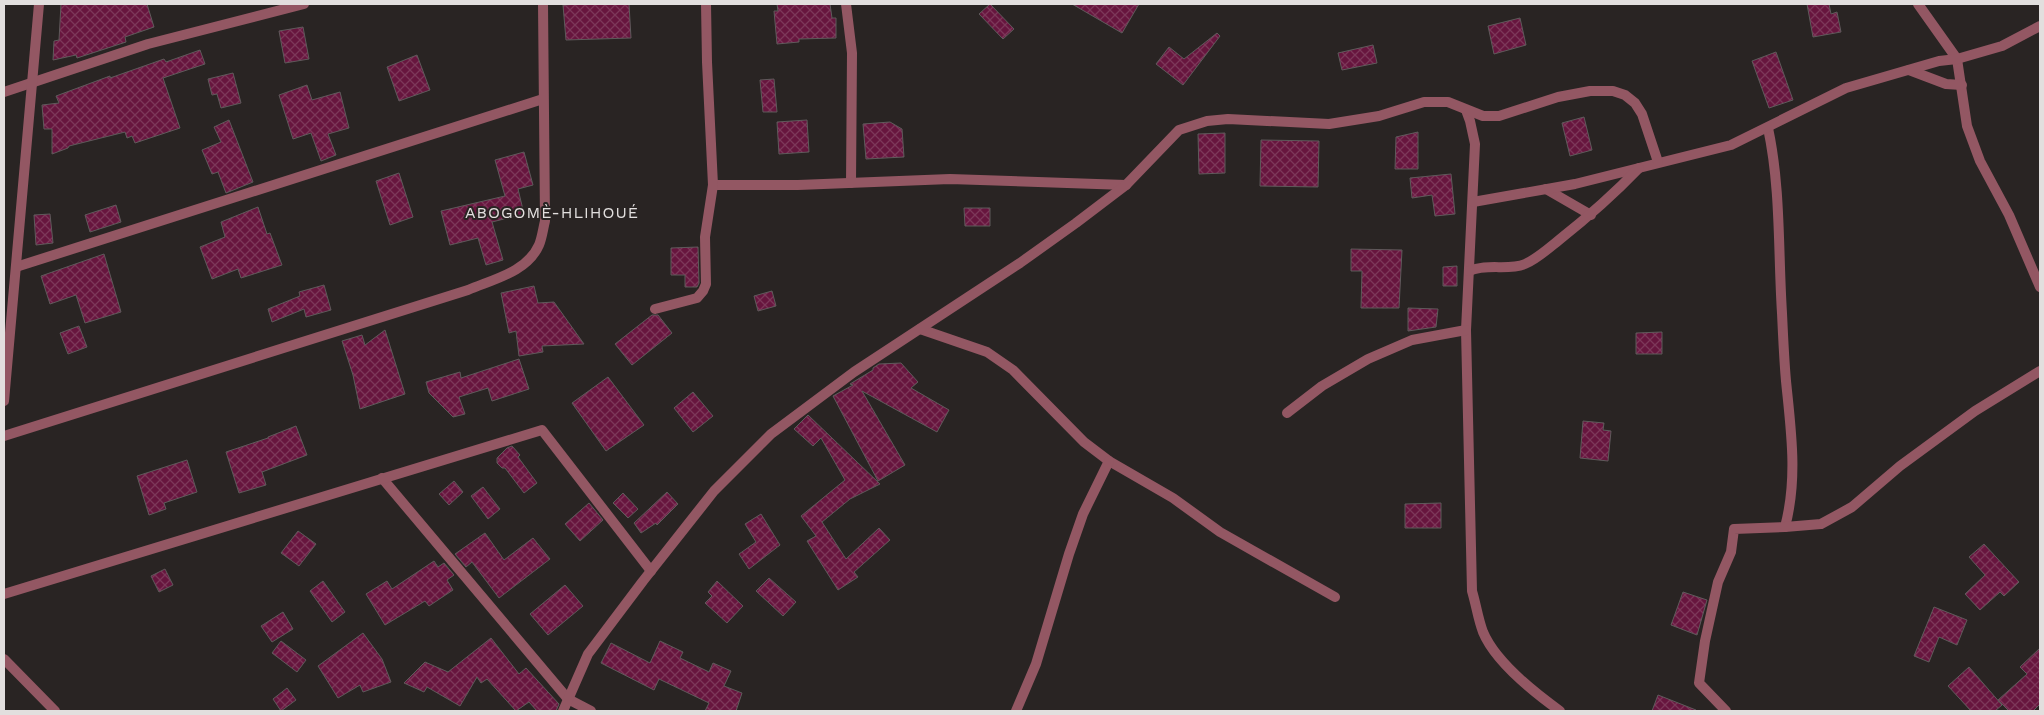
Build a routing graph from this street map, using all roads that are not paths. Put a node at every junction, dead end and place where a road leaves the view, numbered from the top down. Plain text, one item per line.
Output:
1 (38, 4) edge
2 (304, 4) edge
3 (543, 4) edge
4 (706, 4) edge
5 (846, 4) edge
6 (1918, 4) edge
7 (2040, 26) edge
8 (1957, 59) junction
9 (1909, 70) junction
10 (31, 83) junction
11 (1962, 84) junction
12 (4, 92) edge
13 (543, 99) junction
14 (1466, 110) junction
15 (1768, 128) junction
16 (1658, 162) junction
17 (1640, 167) junction
18 (851, 183) junction
19 (713, 185) junction
20 (1126, 185) junction
21 (1546, 189) junction
22 (1473, 202) junction
23 (1591, 214) junction
24 (16, 267) junction
25 (1469, 270) junction
26 (2040, 287) edge
27 (655, 308) dead end
28 (920, 329) junction
29 (1466, 330) junction
30 (2040, 371) edge
31 (4, 402) edge
32 (1287, 413) dead end
33 (4, 436) edge
34 (1109, 461) junction
35 (382, 478) junction
36 (1785, 527) junction
37 (651, 571) junction
38 (4, 594) edge
39 (1335, 597) dead end
40 (4, 659) edge
41 (568, 699) junction
42 (55, 711) edge
43 (563, 711) edge
44 (591, 711) edge
45 (1016, 711) edge
46 (1560, 711) edge
47 (1726, 711) edge

1 - 10 street
2 - 10 street
3 - 13 street
4 - 19 street
5 - 18 street
6 - 8 street
7 - 8 street
8 - 9 street
8 - 11 street
9 - 11 street
9 - 15 street
10 - 12 street
10 - 24 street
11 - 26 street
13 - 24 street
13 - 33 street
14 - 16 street
14 - 20 street
14 - 22 street
15 - 16 street
15 - 36 street
16 - 17 street
17 - 21 street
17 - 23 street
18 - 19 street
18 - 20 street
19 - 27 street
20 - 28 street
21 - 22 street
21 - 23 street
22 - 25 street
23 - 25 street
24 - 31 street
25 - 29 street
28 - 34 street
28 - 37 street
29 - 32 street
29 - 46 street
30 - 36 street
34 - 39 street
34 - 45 street
35 - 37 street
35 - 38 street
35 - 41 street
36 - 47 street
37 - 41 street
40 - 42 street
41 - 43 street
41 - 44 street

